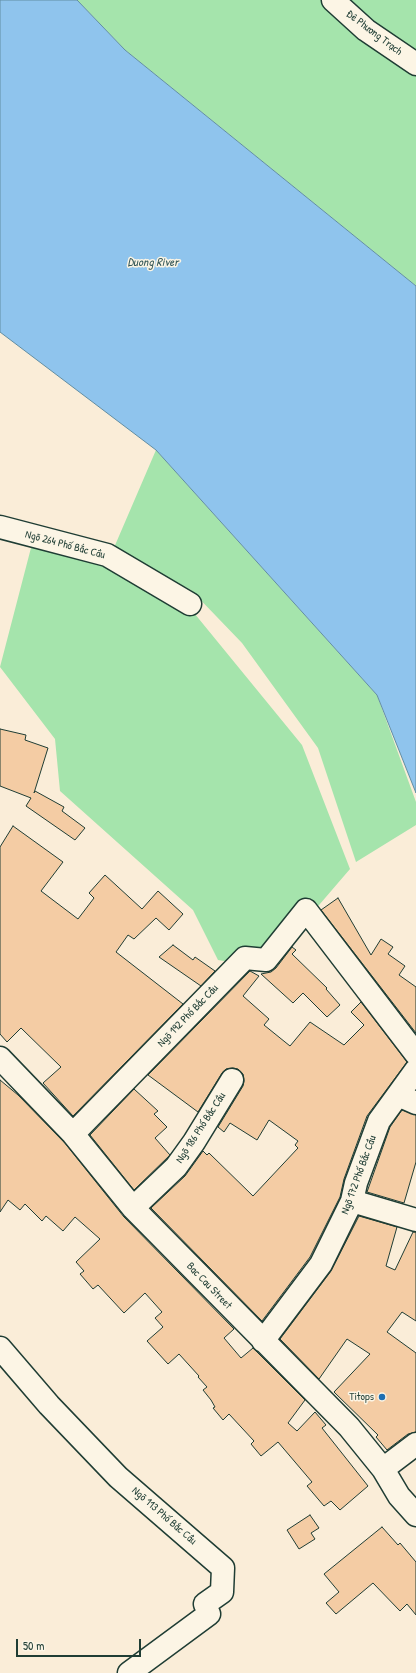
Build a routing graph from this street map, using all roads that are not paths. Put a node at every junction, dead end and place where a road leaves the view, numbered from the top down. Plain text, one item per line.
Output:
1 (333, 0) edge
2 (416, 64) edge
3 (0, 527) edge
4 (190, 604) dead end
5 (416, 1054) edge
6 (0, 1058) edge
7 (416, 1070) edge
8 (232, 1080) dead end
9 (407, 1099) edge
10 (73, 1134) junction
11 (352, 1202) junction
12 (133, 1208) junction
13 (416, 1220) edge
14 (263, 1341) junction
15 (0, 1348) edge
16 (416, 1444) edge
17 (383, 1469) junction
18 (416, 1515) edge
19 (129, 1673) edge

1 - 2 street, Đê Phương Trạch
3 - 4 street, Ngõ 264 Phố Bắc Cầu
5 - 10 street, Ngõ 192 Phố Bắc Cầu
6 - 10 street, Bac Cau Street
7 - 9 street, Ngõ 172 Phố Bắc Cầu
8 - 12 street, Ngõ 186 Phố Bắc Cầu
9 - 11 street, Ngõ 172 Phố Bắc Cầu
10 - 12 street, Bac Cau Street
11 - 13 street
11 - 14 street, Ngõ 172 Phố Bắc Cầu
12 - 14 street, Bac Cau Street
14 - 17 street, Bac Cau Street
15 - 19 street, Ngõ 113 Phố Bắc Cầu
16 - 17 street
17 - 18 street, Bac Cau Street

